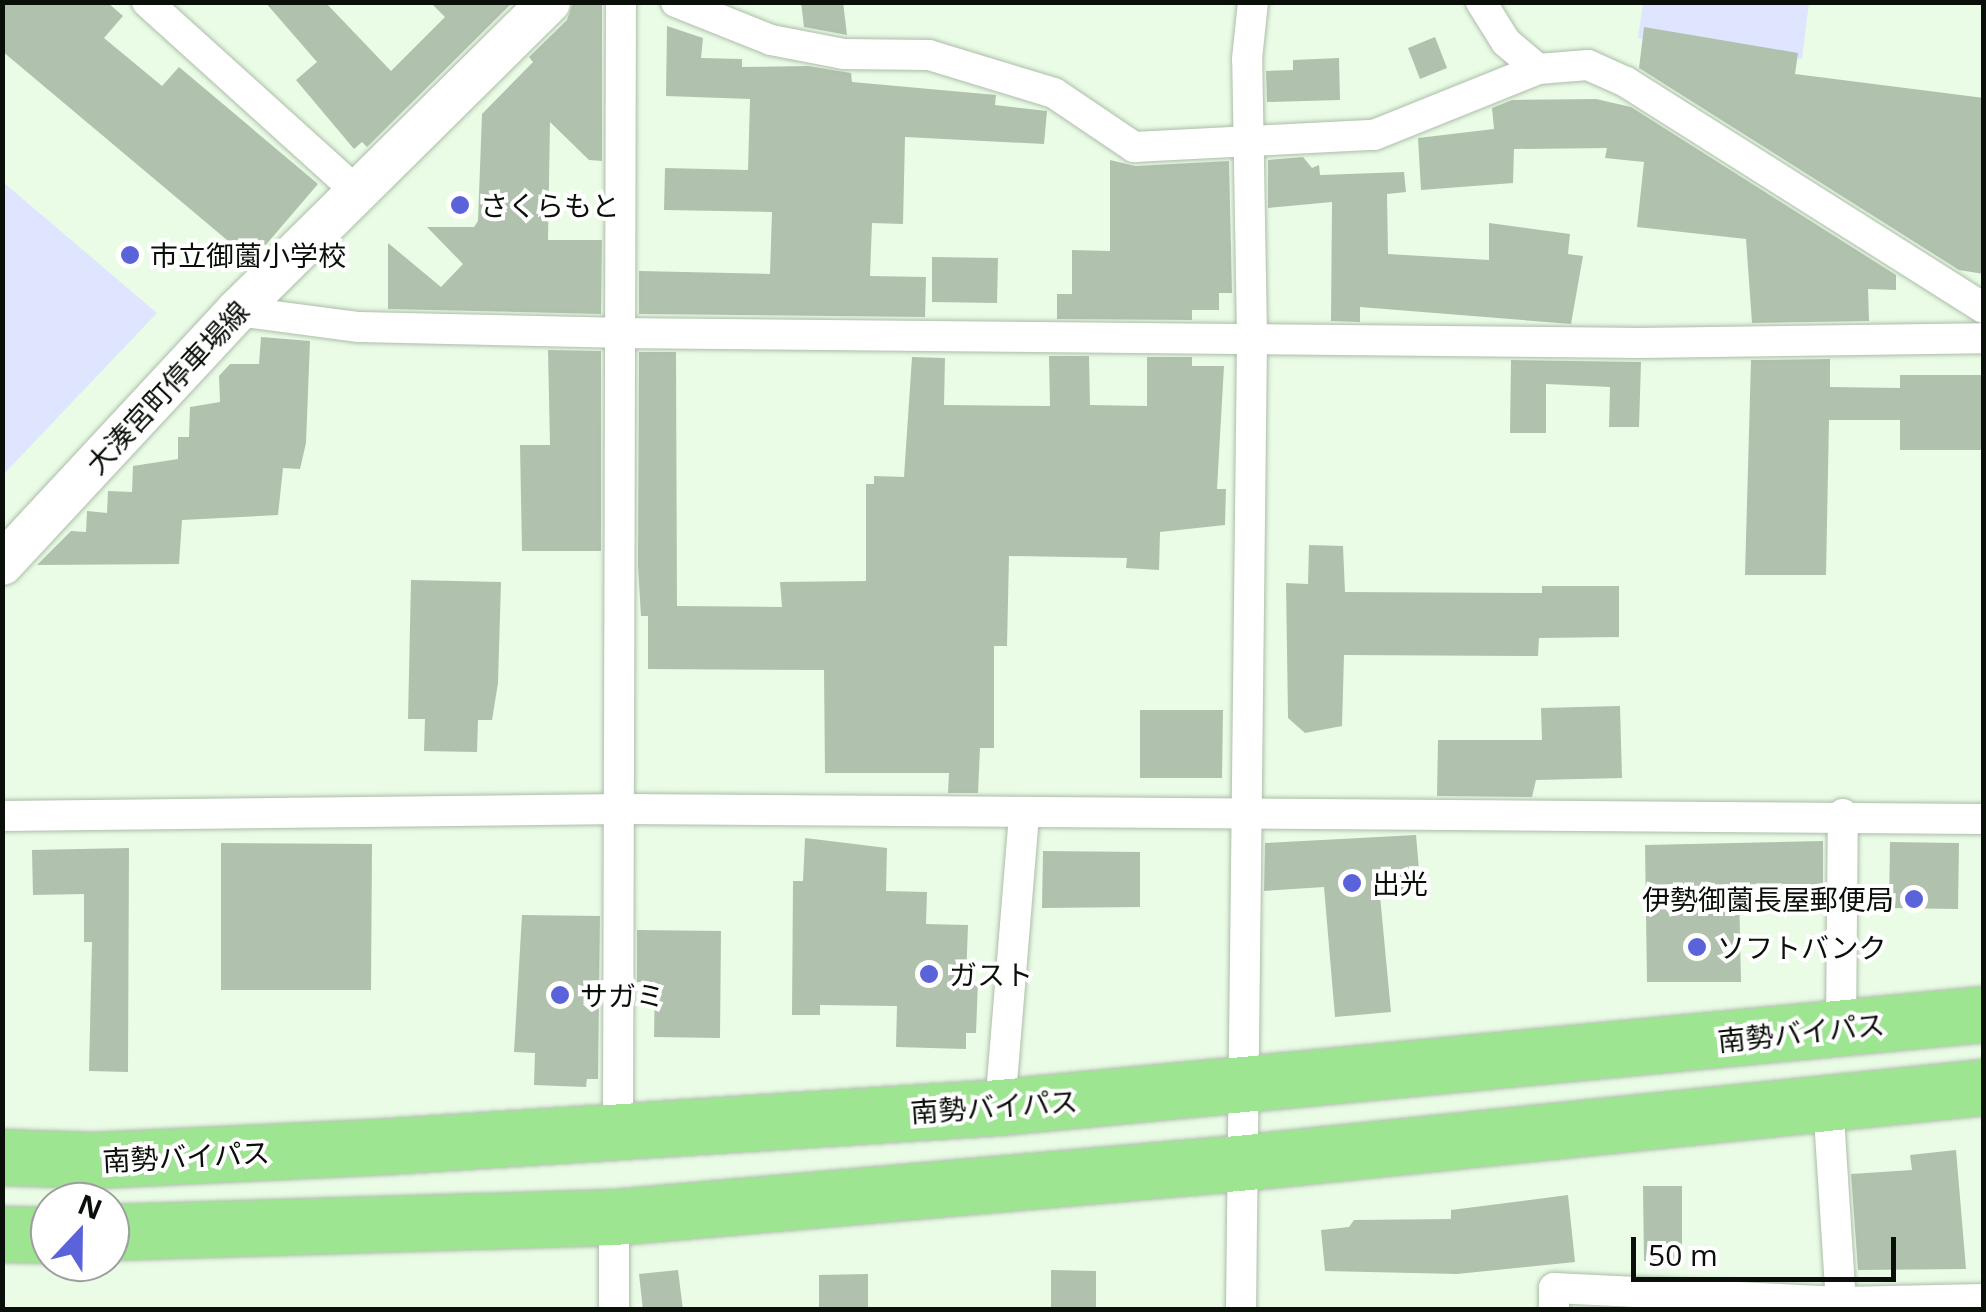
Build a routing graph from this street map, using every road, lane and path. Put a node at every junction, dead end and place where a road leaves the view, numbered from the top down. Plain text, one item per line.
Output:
1 (147, 2) edge
2 (549, 2) edge
3 (620, 2) edge
4 (676, 2) edge
5 (1253, 2) edge
6 (1481, 2) edge
7 (1538, 69) junction
8 (1248, 139) junction
9 (356, 191) junction
10 (1984, 308) edge
11 (238, 312) junction
12 (616, 332) junction
13 (1252, 334) junction
14 (1984, 338) edge
15 (2, 564) edge
16 (624, 809) junction
17 (1024, 814) junction
18 (1843, 814) junction
19 (2, 816) edge
20 (1246, 816) junction
21 (1984, 819) edge
22 (1984, 1014) edge
23 (1841, 1027) junction
24 (1984, 1087) edge
25 (1245, 1088) junction
26 (1828, 1102) junction
27 (1000, 1107) junction
28 (618, 1128) junction
29 (2, 1157) edge
30 (1238, 1164) junction
31 (614, 1217) junction
32 (130, 1231) edge
33 (2, 1234) edge
34 (30, 1235) edge
35 (1984, 1300) edge
36 (1841, 1302) junction
37 (614, 1310) edge
38 (1242, 1310) edge
39 (1554, 1310) edge

1 - 9 street
2 - 9 main road, 大湊宮町停車場線
3 - 12 street
4 - 8 street
5 - 8 street
6 - 7 street
7 - 8 street
7 - 10 street
8 - 13 street
9 - 11 main road, 大湊宮町停車場線
11 - 12 street
11 - 15 main road, 大湊宮町停車場線
12 - 13 street
12 - 16 street
13 - 14 street
13 - 20 street
16 - 17 street
16 - 19 street
16 - 28 street
17 - 20 street
17 - 27 street
18 - 20 street
18 - 21 street
18 - 23 street
20 - 25 street
22 - 23 highway, 南勢バイパス
23 - 25 highway, 南勢バイパス
24 - 26 highway
25 - 27 highway, 南勢バイパス
25 - 30 street
26 - 30 highway
26 - 36 street
27 - 28 highway, 南勢バイパス
28 - 29 highway, 南勢バイパス
30 - 31 highway
30 - 38 street
31 - 32 highway
31 - 37 street
33 - 34 highway
35 - 36 street
36 - 39 street

